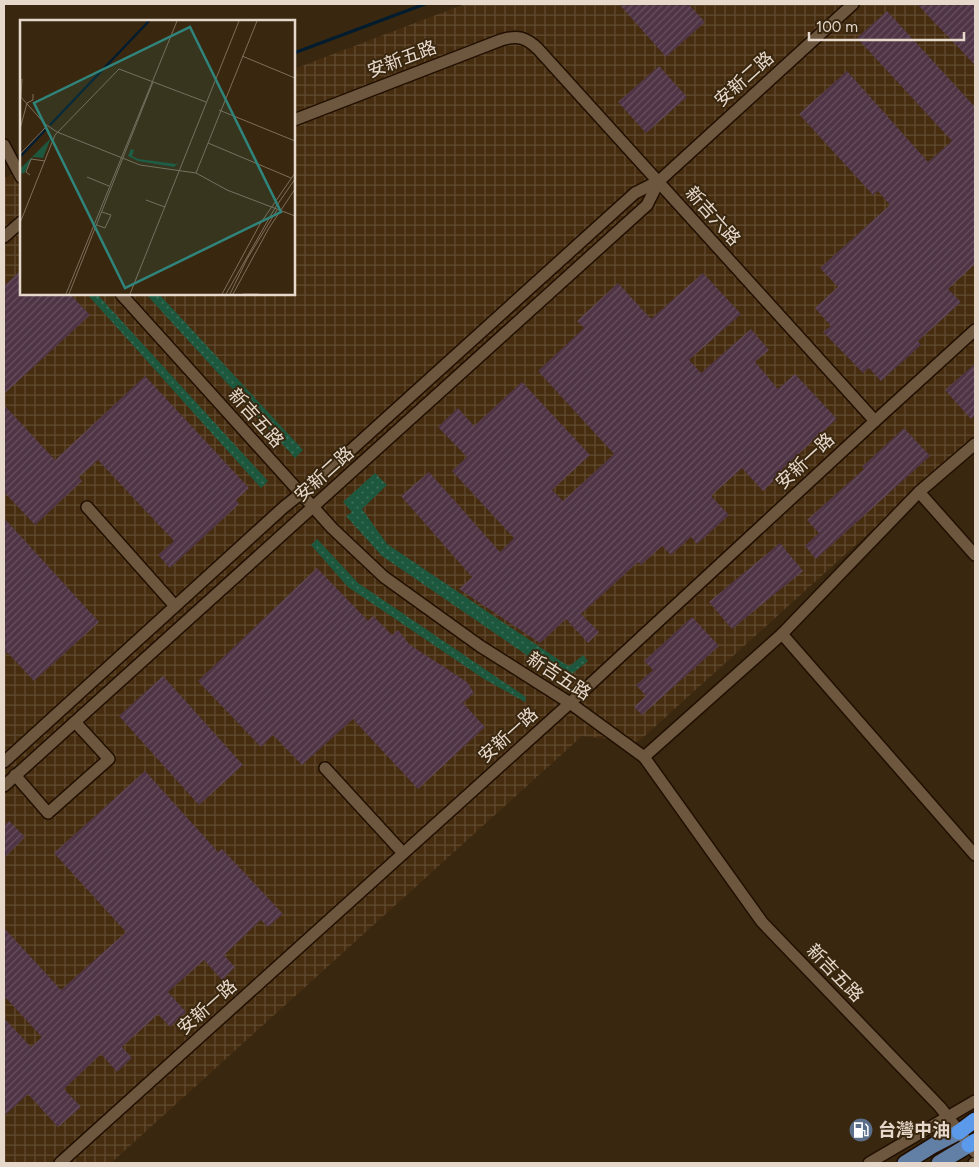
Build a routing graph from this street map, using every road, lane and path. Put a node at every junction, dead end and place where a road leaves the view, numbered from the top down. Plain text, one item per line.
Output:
1 (853, 4) edge
2 (524, 37) joint
3 (295, 120) edge
4 (4, 148) edge
5 (20, 175) edge
6 (659, 181) junction
7 (20, 223) edge
8 (4, 237) edge
9 (122, 295) edge
10 (975, 330) edge
11 (875, 421) junction
12 (975, 444) edge
13 (919, 492) junction
14 (302, 494) junction
15 (86, 507) dead end
16 (313, 507) junction
17 (975, 555) edge
18 (175, 606) junction
19 (782, 634) junction
20 (570, 703) junction
21 (75, 722) junction
22 (644, 757) junction
23 (4, 762) edge
24 (325, 768) dead end
25 (15, 775) junction
26 (4, 786) edge
27 (403, 853) junction
28 (975, 855) edge
29 (975, 1101) edge
30 (948, 1118) junction
31 (975, 1120) edge
32 (959, 1132) junction
33 (973, 1146) edge
34 (60, 1163) edge
35 (869, 1163) edge
36 (905, 1163) edge
37 (939, 1163) edge

1 - 6 street, 安新二路
2 - 3 street, 安新五路
2 - 6 street, 新吉六路
4 - 5 street
6 - 11 street, 新吉六路
6 - 14 street, 安新二路
6 - 16 street, 安新二路
7 - 8 street
9 - 14 street, 新吉五路
10 - 11 street, 安新一路
11 - 20 street, 安新一路
12 - 13 street
13 - 17 street
13 - 19 street
14 - 16 street, 新吉五路
14 - 18 street, 安新二路
15 - 18 street
16 - 20 street, 新吉五路
16 - 21 street, 安新二路
18 - 23 street, 安新二路
19 - 22 street
19 - 28 street
20 - 22 street, 新吉五路
20 - 27 street, 安新一路
21 - 25 street, 安新二路
21 - 25 street
22 - 30 street, 新吉五路
24 - 27 street
25 - 26 street, 安新二路
27 - 34 street, 安新一路
29 - 30 street
30 - 32 street, 新吉五路
30 - 35 street
31 - 32 highway
32 - 33 street, 新吉五路
32 - 36 main road
33 - 37 main road

